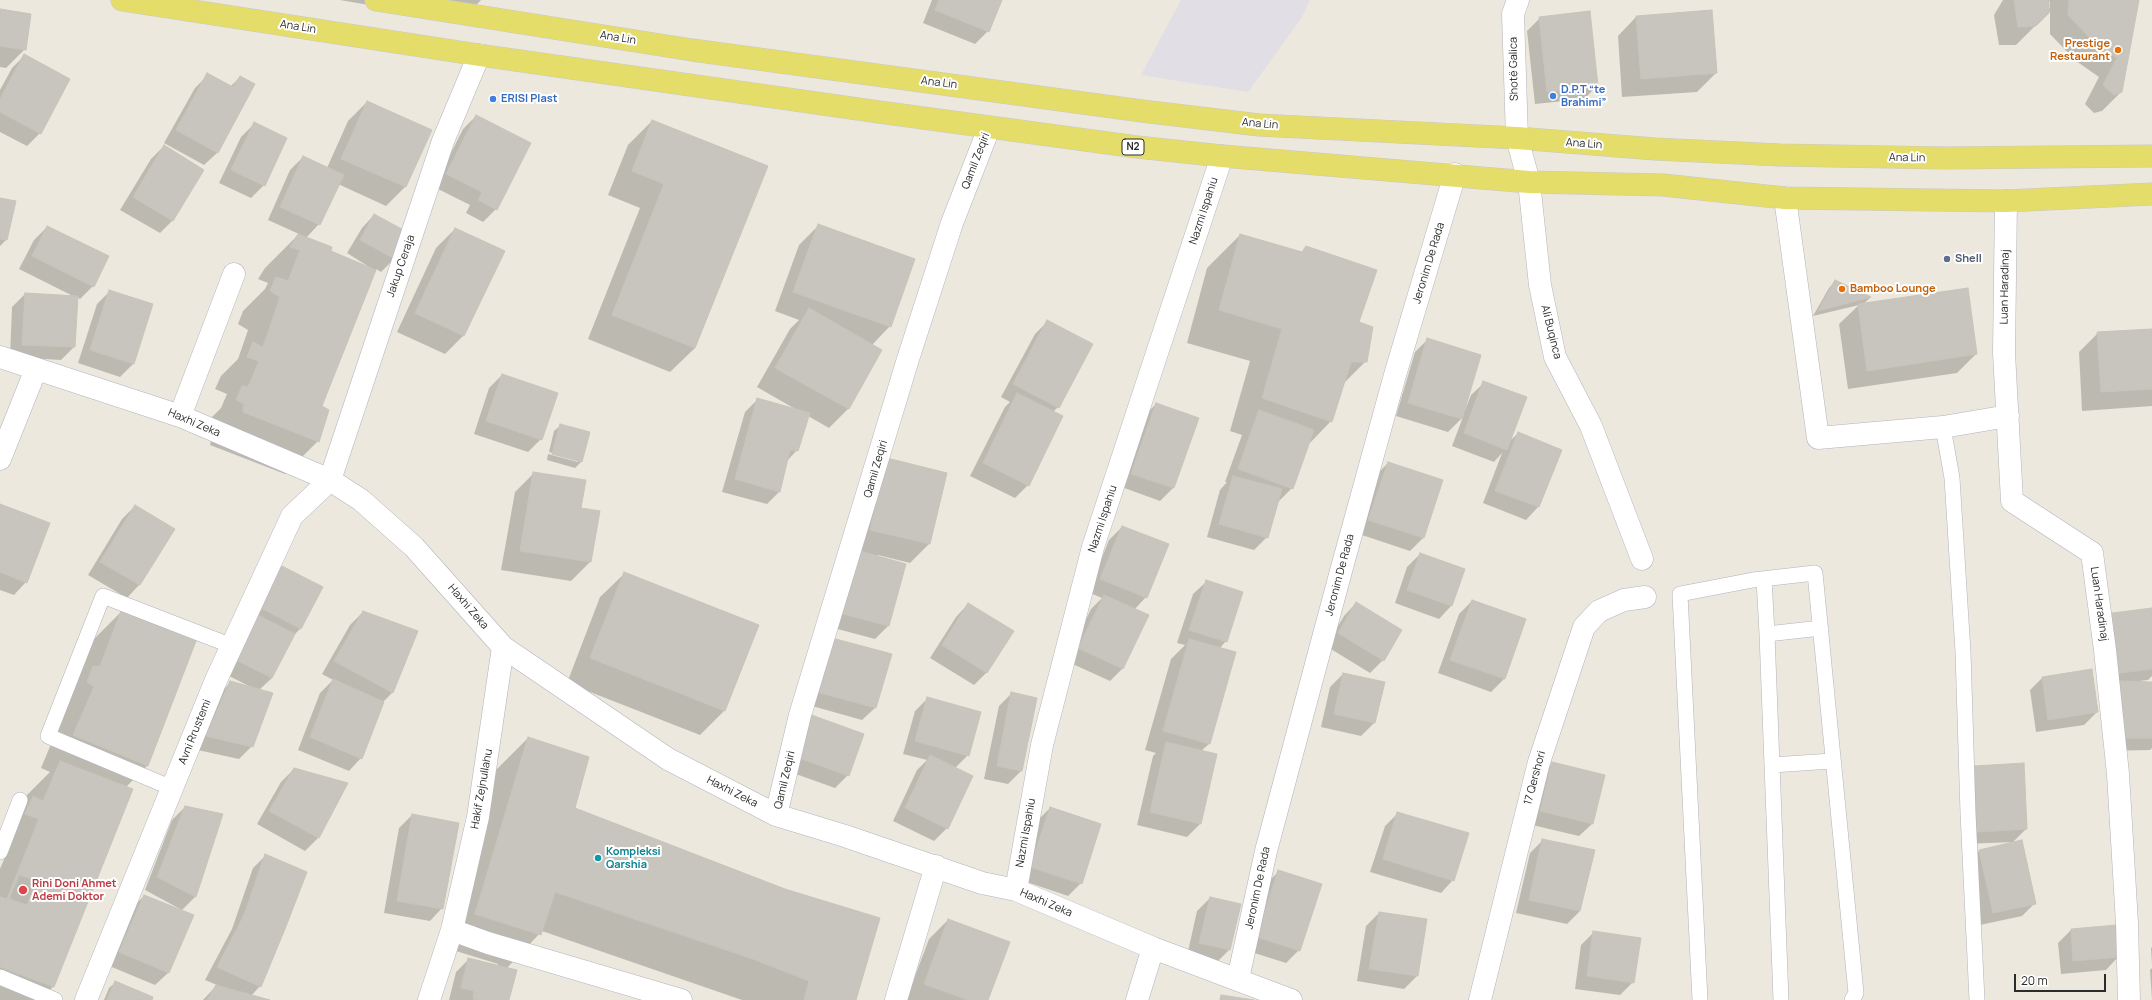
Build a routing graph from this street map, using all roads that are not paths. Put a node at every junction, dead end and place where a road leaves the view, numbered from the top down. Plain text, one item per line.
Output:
1 (122, 0) edge
2 (376, 0) edge
3 (1512, 5) edge
4 (479, 55) junction
5 (989, 128) junction
6 (1517, 138) junction
7 (1222, 156) junction
8 (2152, 156) edge
9 (1455, 174) junction
10 (1529, 182) junction
11 (2152, 194) edge
12 (1785, 198) junction
13 (2006, 201) junction
14 (234, 274) dead end
15 (0, 357) edge
16 (36, 369) junction
17 (180, 416) junction
18 (2008, 416) junction
19 (1943, 427) junction
20 (0, 459) edge
21 (330, 480) junction
22 (1642, 559) dead end
23 (1764, 579) junction
24 (1645, 597) dead end
25 (1821, 628) junction
26 (1767, 634) junction
27 (232, 646) junction
28 (503, 647) junction
29 (1832, 761) junction
30 (1772, 765) junction
31 (172, 788) junction
32 (20, 800) dead end
33 (776, 815) junction
34 (0, 852) edge
35 (936, 866) junction
36 (1016, 890) junction
37 (452, 930) junction
38 (1153, 948) junction
39 (0, 977) edge
40 (1238, 979) junction
41 (54, 1000) edge
42 (86, 1000) edge
43 (428, 1000) edge
44 (681, 1000) edge
45 (896, 1000) edge
46 (1138, 1000) edge
47 (1292, 1000) edge
48 (1480, 1000) edge
49 (1700, 1000) edge
50 (1781, 1000) edge
51 (1852, 1000) edge
52 (1977, 1000) edge
53 (2129, 1000) edge

1 - 4 main road, Ana Lin / N2
2 - 6 main road, Ana Lin
3 - 6 street, Shotë Galica
4 - 5 main road, Ana Lin / N2
4 - 21 street, Jakup Ceraja
5 - 7 main road, Ana Lin / N2
5 - 33 street, Qamil Zeqiri
6 - 8 main road, Ana Lin
6 - 10 street, Ali Buqinca
7 - 9 main road, Ana Lin / N2
7 - 36 street, Nazmi Ispahiu
9 - 10 main road, Ana Lin / N2
9 - 40 street, Jeronim De Rada
10 - 12 main road, Ana Lin / N2
10 - 22 street, Ali Buqinca
11 - 13 main road, Ana Lin / N2
12 - 13 main road, Ana Lin / N2
12 - 19 street
13 - 18 street, Luan Haradinaj
14 - 17 street
15 - 16 street, Haxhi Zeka
16 - 17 street, Haxhi Zeka
16 - 20 street
17 - 21 street, Haxhi Zeka
18 - 19 street
18 - 53 street, Luan Haradinaj
19 - 52 lane
21 - 27 street, Avni Rrustemi
21 - 28 street, Haxhi Zeka
23 - 25 lane
23 - 26 lane
23 - 49 lane
24 - 48 street, 17 Qershori
25 - 26 lane
25 - 29 lane
26 - 30 lane
27 - 31 street, Avni Rrustemi
27 - 31 lane
28 - 33 street, Haxhi Zeka
28 - 37 street, Hakif Zejnullahu
29 - 30 lane
29 - 51 lane
30 - 50 lane
31 - 42 street, Avni Rrustemi
32 - 34 lane
33 - 35 street, Haxhi Zeka
35 - 36 street, Haxhi Zeka
35 - 45 street
36 - 38 street, Haxhi Zeka
37 - 43 street, Hakif Zejnullahu
37 - 44 street
38 - 40 street, Haxhi Zeka
38 - 46 street
39 - 41 lane
40 - 47 street, Haxhi Zeka

